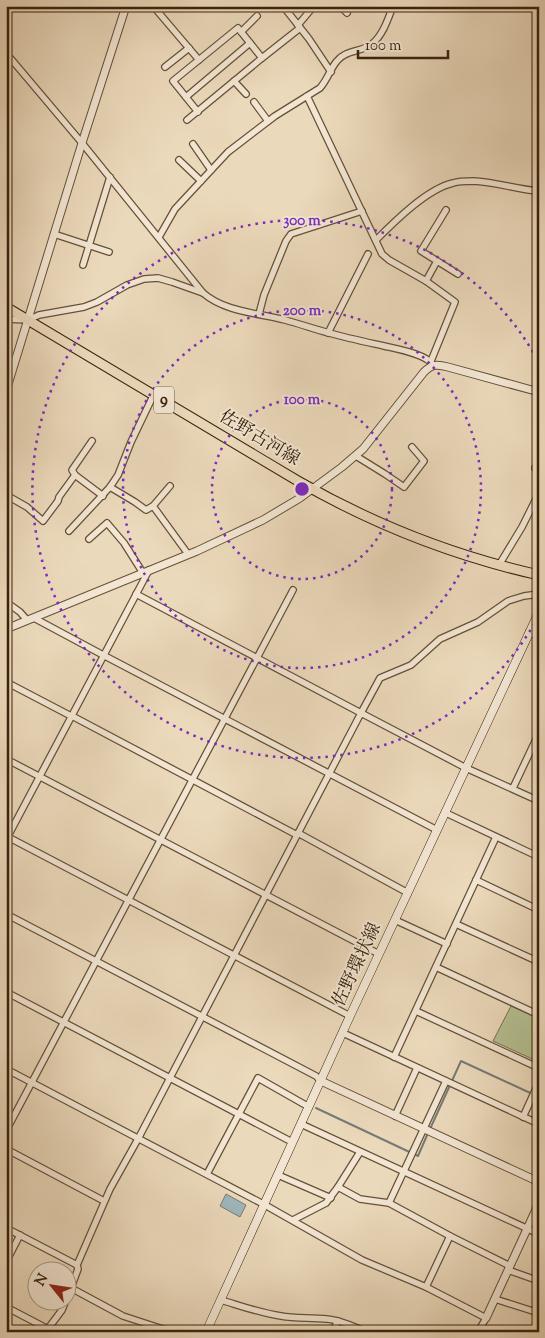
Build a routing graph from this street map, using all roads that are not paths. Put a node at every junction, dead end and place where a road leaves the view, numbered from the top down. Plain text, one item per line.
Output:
1 (126, 6) edge
2 (153, 6) edge
3 (314, 6) edge
4 (340, 6) edge
5 (393, 6) edge
6 (537, 6) edge
7 (287, 8) edge
8 (539, 12) edge
9 (346, 13) dead end
10 (257, 16) dead end
11 (299, 26) junction
12 (241, 32) junction
13 (250, 43) junction
14 (189, 48) junction
15 (6, 53) edge
16 (262, 58) junction
17 (199, 60) junction
18 (165, 67) dead end
19 (331, 72) junction
20 (234, 81) junction
21 (246, 94) dead end
22 (307, 96) junction
23 (186, 97) junction
24 (254, 102) dead end
25 (198, 112) junction
26 (187, 120) dead end
27 (268, 121) junction
28 (82, 143) junction
29 (193, 144) dead end
30 (180, 160) dead end
31 (211, 170) junction
32 (110, 177) junction
33 (201, 181) junction
34 (538, 191) edge
35 (446, 210) dead end
36 (362, 211) junction
37 (54, 234) junction
38 (159, 237) junction
39 (376, 240) junction
40 (89, 245) junction
41 (109, 252) dead end
42 (368, 254) dead end
43 (437, 262) junction
44 (82, 265) dead end
45 (458, 274) dead end
46 (426, 281) junction
47 (203, 293) junction
48 (6, 307) edge
49 (259, 314) junction
50 (6, 319) edge
51 (28, 320) junction
52 (328, 333) junction
53 (432, 363) junction
54 (6, 391) edge
55 (539, 392) edge
56 (154, 394) junction
57 (92, 441) dead end
58 (412, 447) dead end
59 (356, 456) junction
60 (75, 475) junction
61 (170, 486) dead end
62 (110, 487) junction
63 (313, 489) junction
64 (539, 493) edge
65 (6, 495) edge
66 (103, 496) junction
67 (153, 506) junction
68 (70, 531) dead end
69 (89, 539) dead end
70 (188, 554) junction
71 (499, 565) junction
72 (146, 571) junction
73 (539, 575) edge
74 (293, 590) dead end
75 (136, 594) junction
76 (539, 594) edge
77 (6, 602) edge
78 (539, 612) edge
79 (34, 618) junction
80 (27, 620) junction
81 (6, 629) edge
82 (529, 632) junction
83 (539, 637) edge
84 (103, 655) junction
85 (256, 657) junction
86 (6, 682) edge
87 (362, 713) junction
88 (72, 716) junction
89 (224, 719) junction
90 (539, 733) edge
91 (6, 759) edge
92 (466, 768) junction
93 (330, 774) junction
94 (40, 777) junction
95 (192, 779) junction
96 (513, 788) junction
97 (539, 801) edge
98 (446, 813) junction
99 (437, 830) junction
100 (297, 834) junction
101 (496, 837) junction
102 (7, 838) edge
103 (160, 840) junction
104 (539, 857) edge
105 (476, 880) junction
106 (408, 893) junction
107 (265, 895) junction
108 (129, 900) junction
109 (539, 910) edge
110 (6, 914) edge
111 (395, 920) junction
112 (456, 924) junction
113 (447, 944) junction
114 (234, 954) junction
115 (379, 954) junction
116 (96, 961) junction
117 (539, 962) edge
118 (436, 967) junction
119 (6, 992) edge
120 (416, 1011) junction
121 (539, 1015) edge
122 (202, 1016) junction
123 (350, 1016) junction
124 (64, 1022) junction
125 (343, 1034) junction
126 (394, 1057) junction
127 (416, 1068) junction
128 (539, 1068) edge
129 (6, 1069) edge
130 (169, 1077) junction
131 (321, 1081) junction
132 (446, 1081) junction
133 (32, 1082) junction
134 (539, 1082) edge
135 (309, 1107) junction
136 (238, 1114) junction
137 (395, 1116) junction
138 (523, 1117) junction
139 (301, 1124) junction
140 (539, 1124) edge
141 (424, 1130) junction
142 (6, 1131) edge
143 (138, 1139) junction
144 (292, 1142) junction
145 (6, 1149) edge
146 (360, 1152) junction
147 (405, 1171) junction
148 (207, 1174) junction
149 (278, 1175) junction
150 (539, 1182) edge
151 (338, 1188) junction
152 (331, 1198) junction
153 (104, 1201) junction
154 (388, 1203) junction
155 (539, 1203) edge
156 (264, 1205) junction
157 (293, 1220) junction
158 (6, 1228) edge
159 (527, 1228) junction
160 (539, 1234) edge
161 (20, 1235) junction
162 (450, 1236) junction
163 (68, 1260) edge
164 (6, 1262) edge
165 (78, 1263) edge
166 (509, 1268) junction
167 (539, 1281) edge
168 (426, 1287) junction
169 (78, 1292) edge
170 (495, 1299) junction
171 (221, 1300) junction
172 (6, 1307) edge
173 (62, 1310) edge
174 (539, 1312) edge
175 (486, 1318) junction
176 (338, 1321) junction
177 (47, 1330) edge
178 (172, 1332) edge
179 (206, 1332) edge
180 (332, 1332) edge
181 (367, 1332) edge
182 (478, 1332) edge

1 - 28 street
2 - 14 street
3 - 11 street
4 - 9 street
5 - 19 street
6 - 8 street
7 - 11 street
10 - 12 street
11 - 16 street
11 - 19 street
12 - 13 street
12 - 17 street
13 - 16 street
13 - 23 street
14 - 17 street
14 - 18 street
15 - 28 street
16 - 20 street
17 - 23 street
19 - 22 street
20 - 21 street
20 - 25 street
22 - 27 street
22 - 36 street
23 - 25 street
24 - 27 street
25 - 26 street
27 - 31 street
28 - 32 street
28 - 37 street
29 - 31 street
30 - 33 street
31 - 33 street
32 - 38 street
32 - 40 street
33 - 38 street
34 - 39 street
35 - 43 street
36 - 39 street
36 - 49 street
37 - 40 street
37 - 51 street
38 - 47 street
39 - 46 street
40 - 41 street
40 - 44 street
42 - 52 street
43 - 45 street
43 - 46 street
46 - 53 street
47 - 49 street
47 - 51 street
48 - 51 main road, 佐野古河線 / 9
49 - 52 street
50 - 51 street
51 - 54 street
51 - 56 main road, 佐野古河線 / 9
52 - 53 street
53 - 55 street
53 - 59 street
56 - 62 street
56 - 63 main road, 佐野古河線 / 9
57 - 60 street
58 - 59 street
59 - 63 street
60 - 65 street
60 - 66 street
61 - 67 street
62 - 66 street
62 - 67 street
63 - 70 street
63 - 71 main road, 佐野古河線 / 9
64 - 71 street
66 - 68 street
67 - 70 street
69 - 72 street
70 - 72 street
71 - 73 main road, 佐野古河線 / 9
72 - 75 street
72 - 79 street
74 - 85 street
75 - 84 street
75 - 85 street
76 - 87 street
77 - 80 street
78 - 82 main road, 佐野環状線
79 - 80 street
79 - 84 street
80 - 81 street
82 - 83 street
82 - 92 main road, 佐野環状線
84 - 88 street
84 - 89 street
85 - 87 street
85 - 89 street
86 - 88 street
87 - 92 street
87 - 93 street
88 - 94 street
88 - 95 street
89 - 93 street
89 - 95 street
90 - 96 street
91 - 94 street
92 - 96 street
92 - 98 main road, 佐野環状線
93 - 99 street
93 - 100 street
94 - 102 street
94 - 103 street
95 - 100 street
95 - 103 street
96 - 97 street
98 - 99 main road, 佐野環状線
98 - 101 street
99 - 106 main road, 佐野環状線
100 - 106 street
100 - 107 street
101 - 104 street
101 - 105 street
102 - 108 street
103 - 107 street
103 - 108 street
105 - 109 street
105 - 112 street
106 - 111 main road, 佐野環状線
107 - 114 street
107 - 115 street
108 - 114 street
108 - 116 street
110 - 116 street
111 - 113 street
111 - 115 main road, 佐野環状線
112 - 113 street
112 - 117 street
113 - 118 street
114 - 122 street
114 - 123 street
115 - 123 main road, 佐野環状線
116 - 122 street
116 - 124 street
118 - 120 street
118 - 121 street
119 - 124 street
120 - 126 street
120 - 128 street
122 - 130 street
122 - 131 street
123 - 125 main road, 佐野環状線
124 - 130 street
124 - 133 street
125 - 126 street
125 - 131 main road, 佐野環状線
126 - 127 street
127 - 132 street
127 - 137 street
129 - 133 street
130 - 136 street
130 - 143 street
131 - 135 main road, 佐野環状線
131 - 137 street
132 - 138 street
132 - 141 street
133 - 142 street
133 - 143 street
134 - 138 street
135 - 136 street
135 - 139 main road, 佐野環状線
136 - 144 street
136 - 148 street
137 - 141 street
138 - 140 street
139 - 144 main road, 佐野環状線
139 - 146 street
141 - 147 street
141 - 150 street
143 - 148 street
143 - 153 street
144 - 149 main road, 佐野環状線
145 - 153 street
146 - 147 street
146 - 151 street
147 - 154 street
147 - 159 street
148 - 156 street
149 - 152 street
149 - 156 main road, 佐野環状線
151 - 152 street
151 - 154 street
152 - 157 street
153 - 165 street
154 - 162 street
155 - 159 street
156 - 157 street
156 - 171 main road, 佐野環状線
157 - 168 street
158 - 161 street
159 - 160 street
159 - 166 street
161 - 163 street
161 - 164 street
162 - 166 street
162 - 168 street
166 - 167 street
166 - 170 street
168 - 175 street
169 - 178 street
170 - 174 street
170 - 175 street
171 - 176 street
171 - 179 main road, 佐野環状線
172 - 177 street
173 - 177 street
175 - 182 street
176 - 180 street
176 - 181 street

